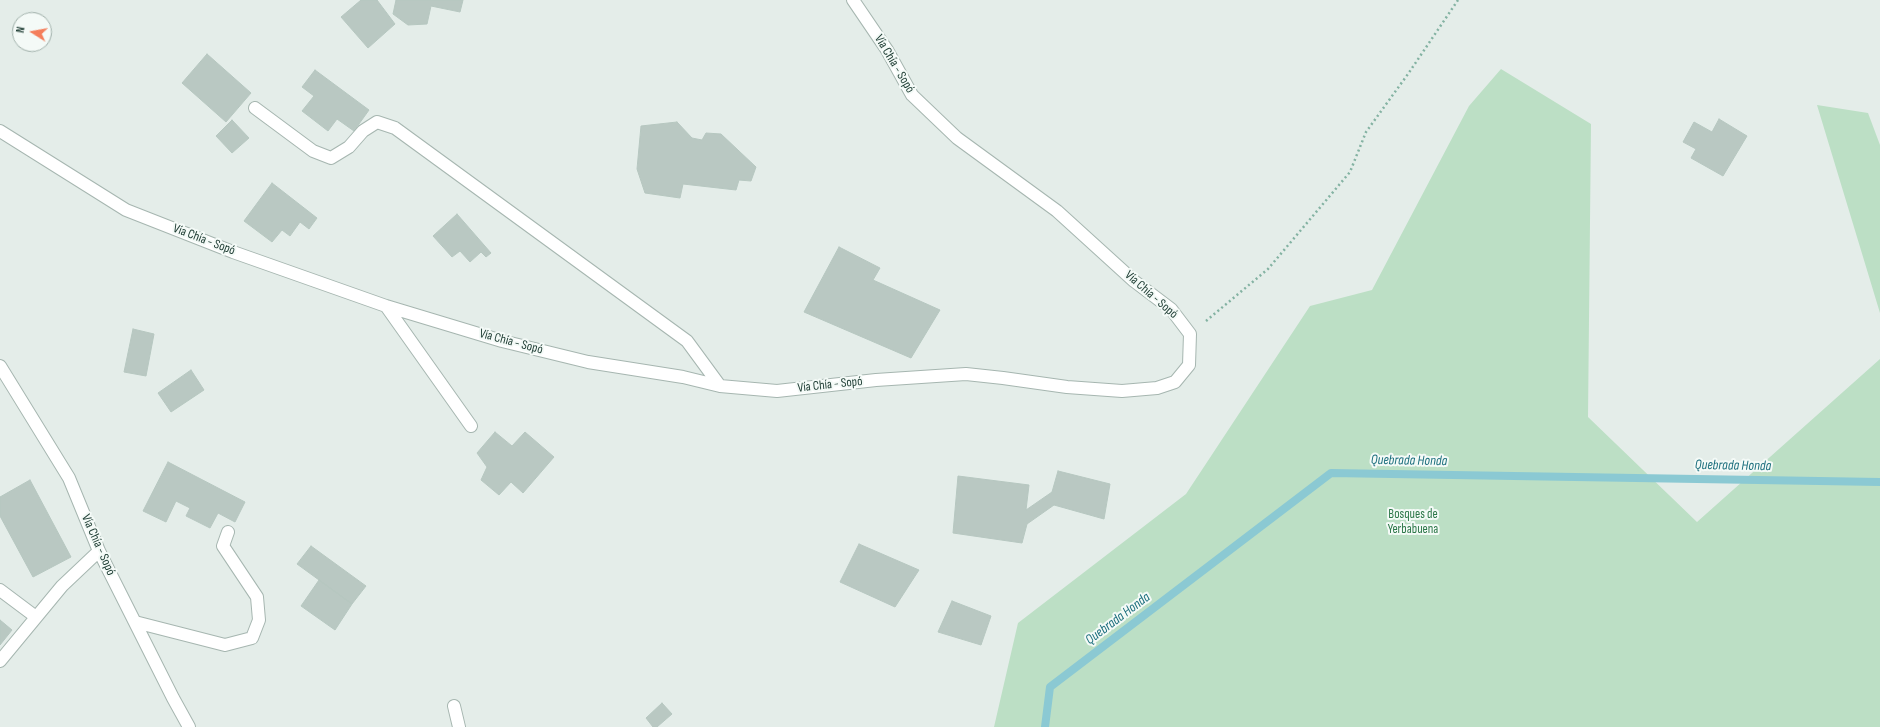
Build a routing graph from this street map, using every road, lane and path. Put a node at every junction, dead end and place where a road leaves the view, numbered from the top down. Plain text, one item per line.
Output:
1 (853, 0) edge
2 (1458, 0) edge
3 (255, 108) dead end
4 (0, 131) edge
5 (386, 306) junction
6 (1190, 334) junction
7 (0, 366) edge
8 (720, 386) junction
9 (471, 426) dead end
10 (228, 532) dead end
11 (99, 550) junction
12 (0, 590) edge
13 (36, 617) junction
14 (135, 622) junction
15 (0, 661) edge
16 (454, 706) dead end
17 (190, 727) edge
18 (459, 727) edge

1 - 6 street, Vía Chía - Sopó
2 - 6 path
3 - 8 street
4 - 5 street, Vía Chía - Sopó
5 - 8 street, Vía Chía - Sopó
5 - 9 street
6 - 8 street, Vía Chía - Sopó
7 - 11 street, Vía Chía - Sopó
10 - 14 street
11 - 13 street
11 - 14 street, Vía Chía - Sopó
12 - 13 street
13 - 15 street
14 - 17 street, Vía Chía - Sopó
16 - 18 street

